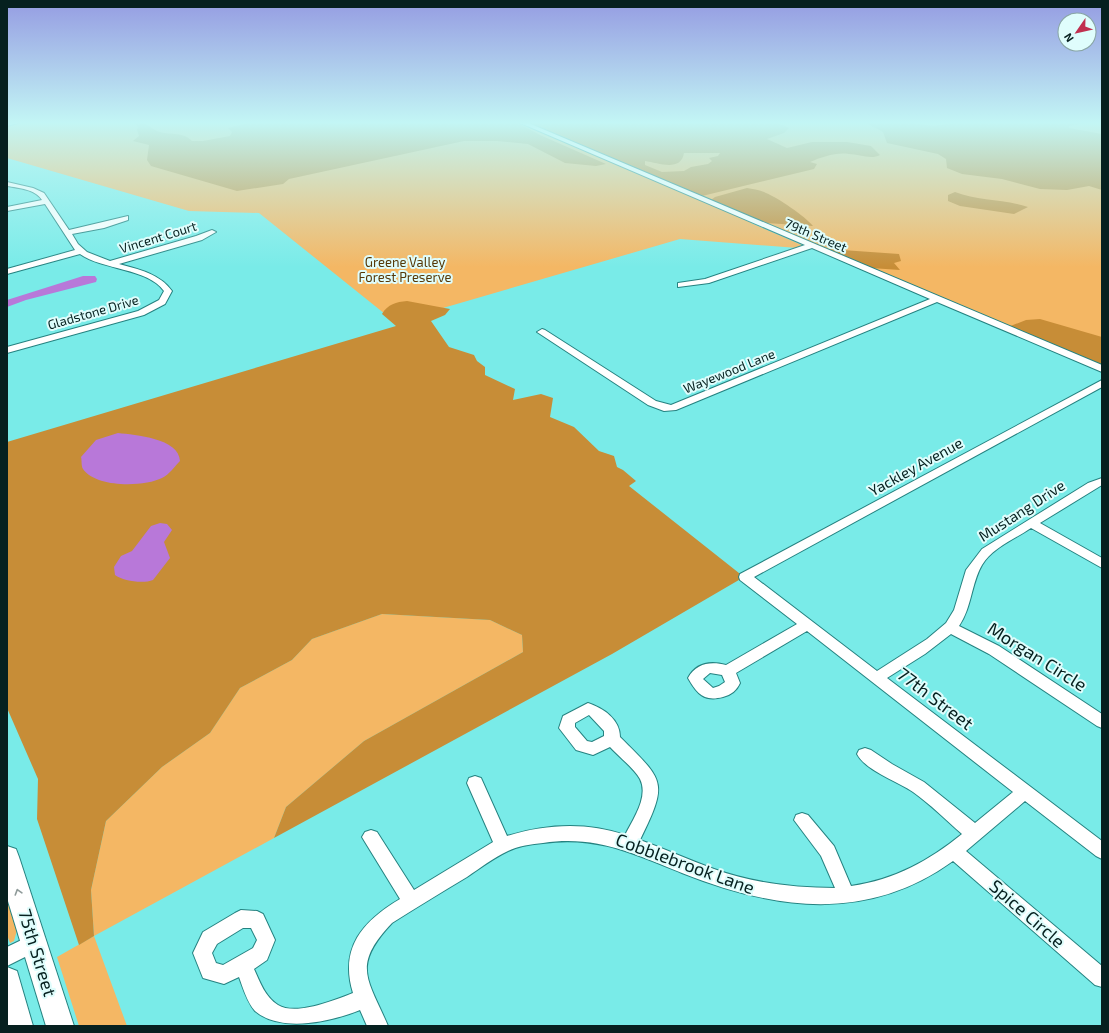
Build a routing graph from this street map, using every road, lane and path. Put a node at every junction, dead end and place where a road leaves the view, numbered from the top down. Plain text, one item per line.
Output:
1 (634, 170) edge
2 (7, 184) edge
3 (47, 202) junction
4 (7, 209) edge
5 (125, 218) dead end
6 (212, 232) dead end
7 (66, 233) junction
8 (812, 246) junction
9 (81, 251) junction
10 (110, 264) junction
11 (7, 272) edge
12 (681, 285) dead end
13 (937, 299) junction
14 (542, 332) dead end
15 (7, 350) edge
16 (1102, 369) edge
17 (1102, 383) edge
18 (1102, 481) edge
19 (1030, 523) junction
20 (1102, 564) edge
21 (745, 578) joint
22 (807, 625) junction
23 (950, 627) junction
24 (728, 671) dead end
25 (877, 678) junction
26 (1102, 722) edge
27 (612, 738) dead end
28 (865, 754) dead end
29 (475, 783) dead end
30 (1025, 792) junction
31 (802, 820) dead end
32 (974, 833) junction
33 (370, 837) dead end
34 (630, 843) junction
35 (503, 845) junction
36 (952, 850) junction
37 (1102, 851) edge
38 (7, 857) edge
39 (846, 894) junction
40 (411, 901) junction
41 (19, 951) edge
42 (243, 965) dead end
43 (1102, 978) edge
44 (7, 981) edge
45 (364, 998) junction
46 (19, 1026) edge
47 (60, 1026) edge
48 (378, 1026) edge

1 - 8 street, 79th Street
2 - 3 street, Gladstone Drive
3 - 4 street
3 - 7 street, Gladstone Drive
5 - 7 street
6 - 10 street, Vincent Court
7 - 9 street, Gladstone Drive
8 - 12 street
8 - 13 street, 79th Street
9 - 10 street, Gladstone Drive
9 - 11 street
10 - 15 street, Gladstone Drive
13 - 14 street, Wayewood Lane
13 - 16 street, 79th Street
17 - 21 street, Yackley Avenue
18 - 19 street, Mustang Drive
19 - 20 street
19 - 23 street, Mustang Drive
21 - 22 street, 77th Street
22 - 24 street
22 - 25 street, 77th Street
23 - 25 street, Mustang Drive
23 - 26 street, Morgan Circle
25 - 30 street, 77th Street
27 - 34 street
28 - 32 street
29 - 35 street
30 - 32 street, Cobblebrook Lane
30 - 37 street, 77th Street
31 - 39 street
32 - 36 street, Cobblebrook Lane
33 - 40 street
34 - 35 street, Cobblebrook Lane
34 - 39 street, Cobblebrook Lane
35 - 40 street, Cobblebrook Lane
36 - 39 street, Cobblebrook Lane
36 - 43 street, Spice Circle
41 -> 38 main road, 75th Street
40 - 45 street, Cobblebrook Lane
41 - 47 main road, 75th Street
42 - 45 street
44 - 46 main road
45 - 48 street, Cobblebrook Lane

